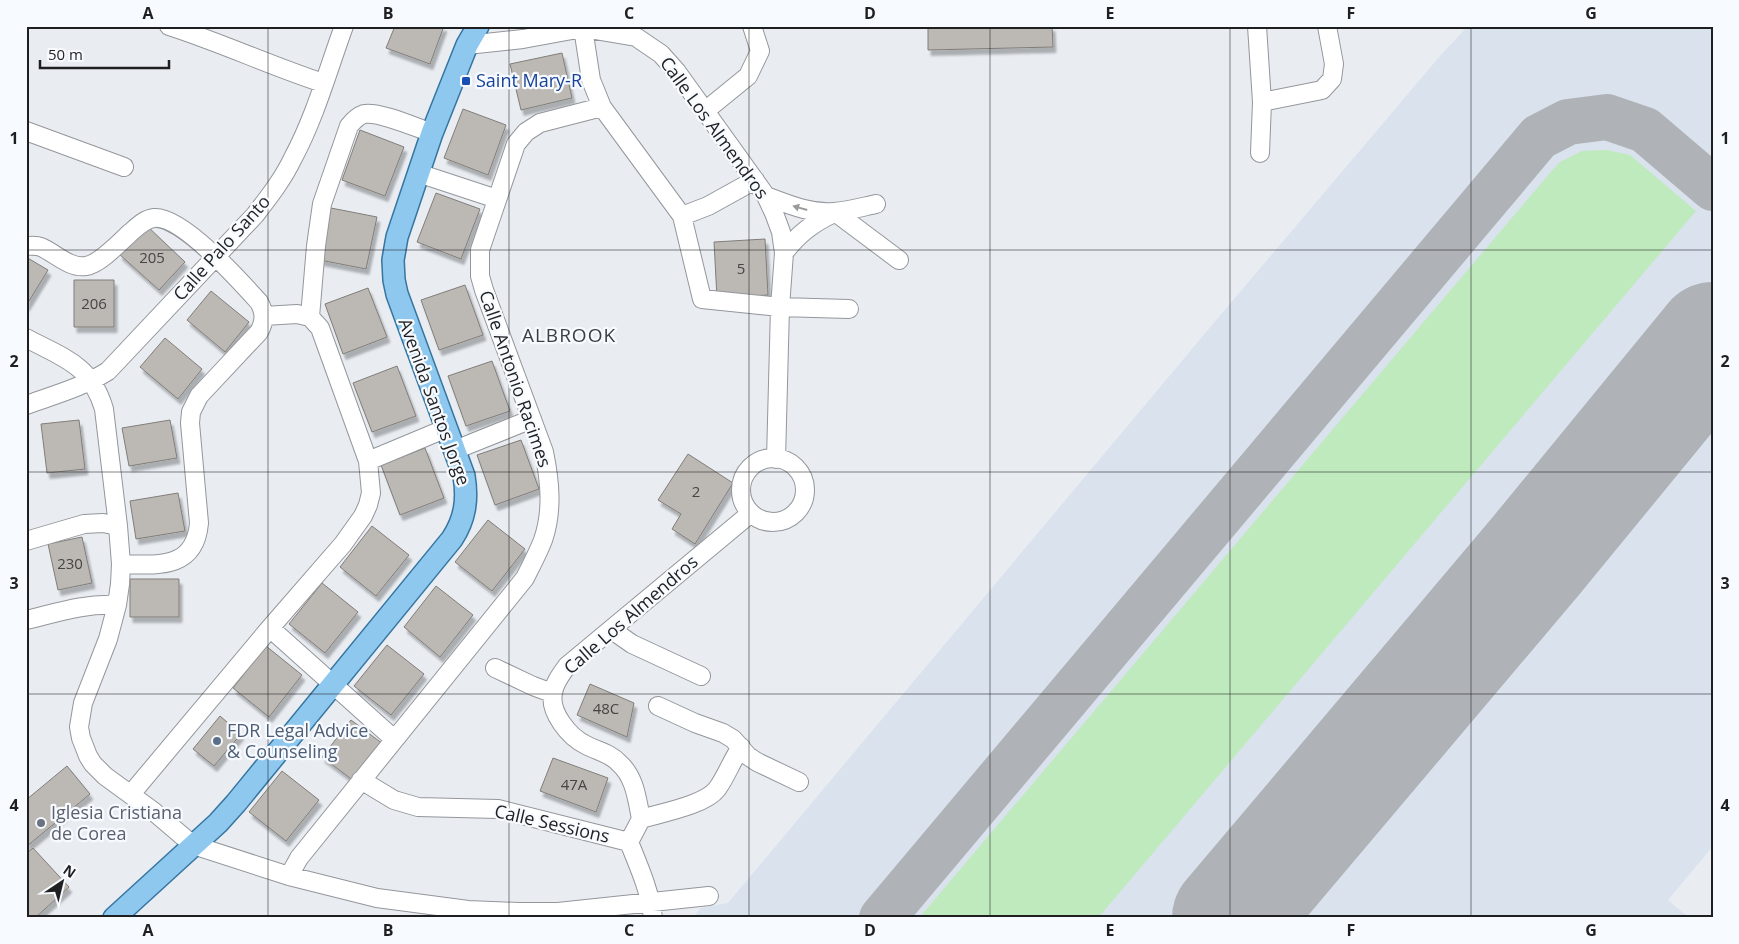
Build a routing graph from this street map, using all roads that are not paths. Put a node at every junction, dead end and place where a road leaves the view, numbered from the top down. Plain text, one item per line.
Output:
1 (169, 26) edge
2 (344, 26) edge
3 (478, 26) edge
4 (752, 26) edge
5 (1257, 26) edge
6 (1327, 26) edge
7 (584, 27) edge
8 (466, 45) junction
9 (323, 83) junction
10 (1262, 102) junction
11 (602, 108) junction
12 (705, 111) junction
13 (26, 132) edge
14 (432, 133) junction
15 (1260, 153) dead end
16 (124, 167) dead end
17 (418, 173) junction
18 (755, 180) junction
19 (766, 196) junction
20 (497, 199) junction
21 (876, 204) dead end
22 (834, 212) junction
23 (682, 216) junction
24 (26, 246) edge
25 (784, 253) junction
26 (216, 257) junction
27 (899, 260) dead end
28 (780, 307) junction
29 (849, 309) dead end
30 (264, 316) junction
31 (310, 317) junction
32 (26, 338) edge
33 (92, 381) junction
34 (26, 406) edge
35 (532, 419) junction
36 (447, 428) junction
37 (455, 450) junction
38 (776, 459) junction
39 (368, 461) junction
40 (751, 513) junction
41 (118, 526) junction
42 (26, 541) edge
43 (121, 564) junction
44 (116, 605) junction
45 (26, 620) edge
46 (270, 628) junction
47 (612, 630) junction
48 (495, 668) dead end
49 (701, 676) dead end
50 (333, 685) junction
51 (552, 693) junction
52 (658, 706) dead end
53 (394, 739) junction
54 (741, 747) junction
55 (361, 780) junction
56 (799, 782) dead end
57 (131, 794) junction
58 (641, 819) junction
59 (629, 842) junction
60 (193, 845) junction
61 (289, 876) junction
62 (710, 896) dead end
63 (652, 910) edge
64 (114, 918) edge

1 - 9 street
2 - 9 street, Calle Palo Santo
3 - 8 main road, Avenida Santos Jorge
4 - 12 street
5 - 10 street
6 - 10 street
7 - 8 street, Calle Los Almendros
7 - 11 street
7 - 12 street, Calle Los Almendros
8 - 14 main road, Avenida Santos Jorge
9 - 26 street, Calle Palo Santo
10 - 15 street
11 - 20 street, Calle Antonio Racimes
11 - 23 street
12 - 18 street, Calle Los Almendros
13 - 16 street
14 - 17 main road, Avenida Santos Jorge
14 - 31 street
17 - 20 street
17 - 36 main road, Avenida Santos Jorge
18 - 19 street, Calle Los Almendros
18 - 23 street
22 -> 19 street
19 - 25 street, Calle Los Almendros
20 - 35 street, Calle Antonio Racimes
21 - 22 street
22 - 25 street
22 - 27 street
23 - 28 street
24 - 26 street
25 - 28 street, Calle Los Almendros
26 - 30 street
26 - 33 street, Calle Palo Santo
28 - 29 street
28 - 38 street, Calle Los Almendros
30 - 31 street
30 - 43 street
31 - 39 street
32 - 33 street
33 - 34 street, Calle Palo Santo
33 - 41 street
35 - 37 street
35 - 53 street, Calle Antonio Racimes
36 - 37 main road, Avenida Santos Jorge
36 - 39 street
37 - 50 main road, Avenida Santos Jorge
38 - 40 street
38 - 40 street
39 - 46 street
40 - 47 street, Calle Los Almendros
41 - 42 street
41 - 43 street
43 - 44 street
44 - 45 street
44 - 57 street
46 - 50 street
46 - 57 street
47 - 49 street
47 - 51 street, Calle Los Almendros
48 - 51 street
50 - 53 street
50 - 60 main road, Avenida Santos Jorge
51 - 58 street, Calle Los Almendros
52 - 54 street
53 - 55 street, Calle Antonio Racimes
54 - 56 street
54 - 58 street
55 - 59 street, Calle Sessions
55 - 61 street, Calle Antonio Racimes
57 - 60 street
58 - 59 street
59 - 63 street
60 - 61 street
60 - 64 main road, Avenida Santos Jorge
61 - 63 street
62 - 63 street

